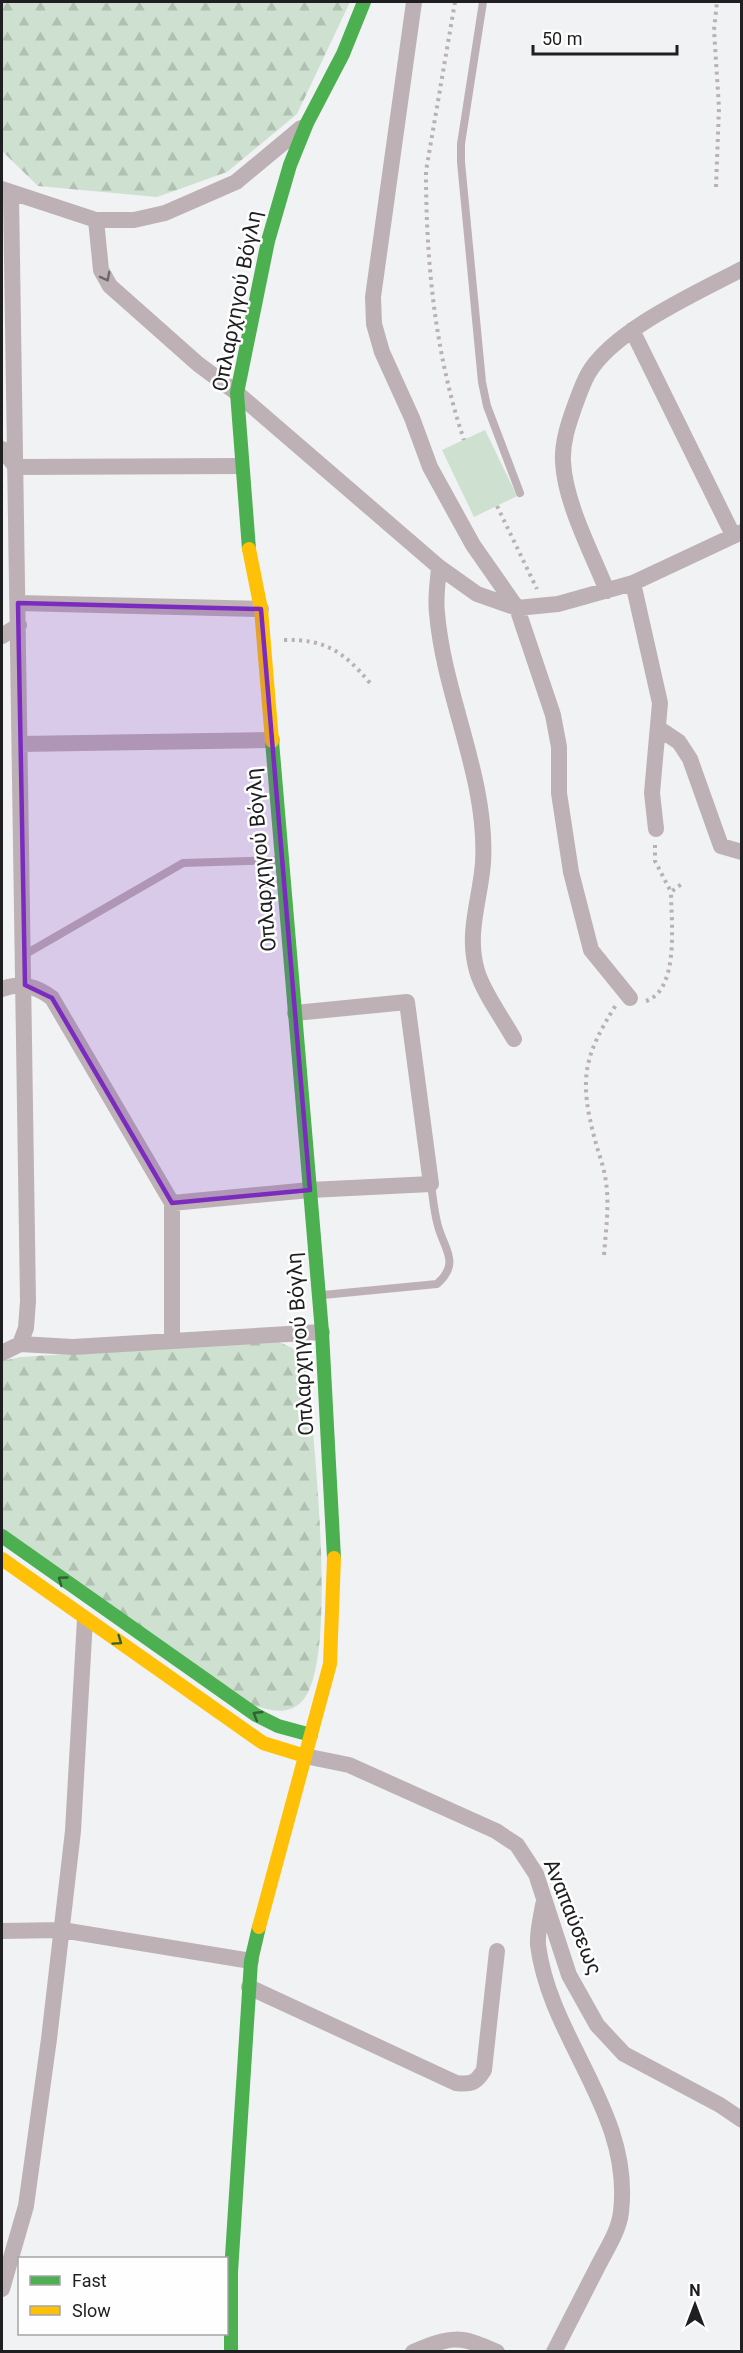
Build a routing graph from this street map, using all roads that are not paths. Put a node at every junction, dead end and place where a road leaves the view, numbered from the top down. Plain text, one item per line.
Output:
1 (364, 2) edge
2 (414, 2) edge
3 (483, 2) edge
4 (307, 123) junction
5 (6, 191) edge
6 (96, 220) junction
7 (741, 269) edge
8 (632, 330) junction
9 (237, 393) junction
10 (2, 449) edge
11 (241, 466) junction
12 (16, 467) junction
13 (520, 492) dead end
14 (737, 533) edge
15 (439, 567) junction
16 (633, 583) junction
17 (607, 591) junction
18 (18, 603) junction
19 (517, 608) junction
20 (261, 609) junction
21 (19, 625) junction
22 (2, 636) edge
23 (658, 728) junction
24 (272, 740) junction
25 (20, 744) junction
26 (656, 829) road end
27 (741, 852) edge
28 (282, 860) junction
29 (24, 955) junction
30 (25, 985) junction
31 (2, 989) edge
32 (628, 995) road end
33 (295, 1013) junction
34 (514, 1039) dead end
35 (431, 1184) junction
36 (310, 1190) junction
37 (172, 1203) junction
38 (319, 1296) junction
39 (322, 1332) junction
40 (172, 1340) junction
41 (20, 1344) junction
42 (2, 1353) edge
43 (2, 1536) edge
44 (2, 1559) edge
45 (80, 1594) junction
46 (70, 1608) junction
47 (85, 1619) junction
48 (311, 1735) junction
49 (305, 1756) junction
50 (543, 1902) junction
51 (62, 1930) junction
52 (2, 1931) edge
53 (497, 1951) dead end
54 (251, 1961) junction
55 (249, 1987) junction
56 (741, 2120) edge
57 (9, 2238) edge
58 (2, 2289) edge
59 (231, 2352) edge
60 (413, 2352) edge
61 (497, 2352) edge
62 (554, 2352) edge

1 - 4 main road, Οπλαρχηγού Βόγλη
2 - 19 street
3 - 13 lane
4 - 6 street
4 - 9 main road, Οπλαρχηγού Βόγλη
5 - 6 street
5 - 12 street
6 -> 9 street
7 - 8 street
8 - 14 street
8 - 17 street
9 - 11 main road, Οπλαρχηγού Βόγλη
9 - 15 street
10 - 12 street
11 - 12 street
11 - 20 main road, Οπλαρχηγού Βόγλη
12 - 18 street
14 - 16 street
15 - 19 street
15 - 34 street
16 - 17 street
16 - 23 street
17 - 19 street
18 - 20 street
18 - 21 street
19 - 32 street
20 - 24 main road, Οπλαρχηγού Βόγλη
21 - 22 street
21 - 25 street
23 - 26 street
23 - 27 street
24 - 25 street
24 - 28 main road, Οπλαρχηγού Βόγλη
25 - 29 street
28 - 29 lane
28 - 33 main road, Οπλαρχηγού Βόγλη
29 - 30 street
30 - 31 street
30 - 37 street
30 - 41 street
33 - 35 street
33 - 36 main road, Οπλαρχηγού Βόγλη
35 - 36 street
35 - 38 lane
36 - 37 street
36 - 38 main road, Οπλαρχηγού Βόγλη
37 - 40 street
38 - 39 main road, Οπλαρχηγού Βόγλη
39 - 40 street
39 - 48 main road, Οπλαρχηγού Βόγλη
40 - 41 street
41 - 42 street
45 -> 43 main road
44 - 46 main road
45 - 46 main road
48 -> 45 main road
46 - 47 main road
47 -> 49 main road
47 - 51 street
48 - 49 main road, Οπλαρχηγού Βόγλη
49 - 50 street, Αναπαύσεως
49 - 54 main road, Οπλαρχηγού Βόγλη
50 - 56 street, Αναπαύσεως
50 - 62 street
51 - 52 street
51 - 54 street
51 - 57 street
53 - 55 street
54 - 55 main road, Οπλαρχηγού Βόγλη
55 - 59 main road, Οπλαρχηγού Βόγλη
57 - 58 street
60 - 61 street

